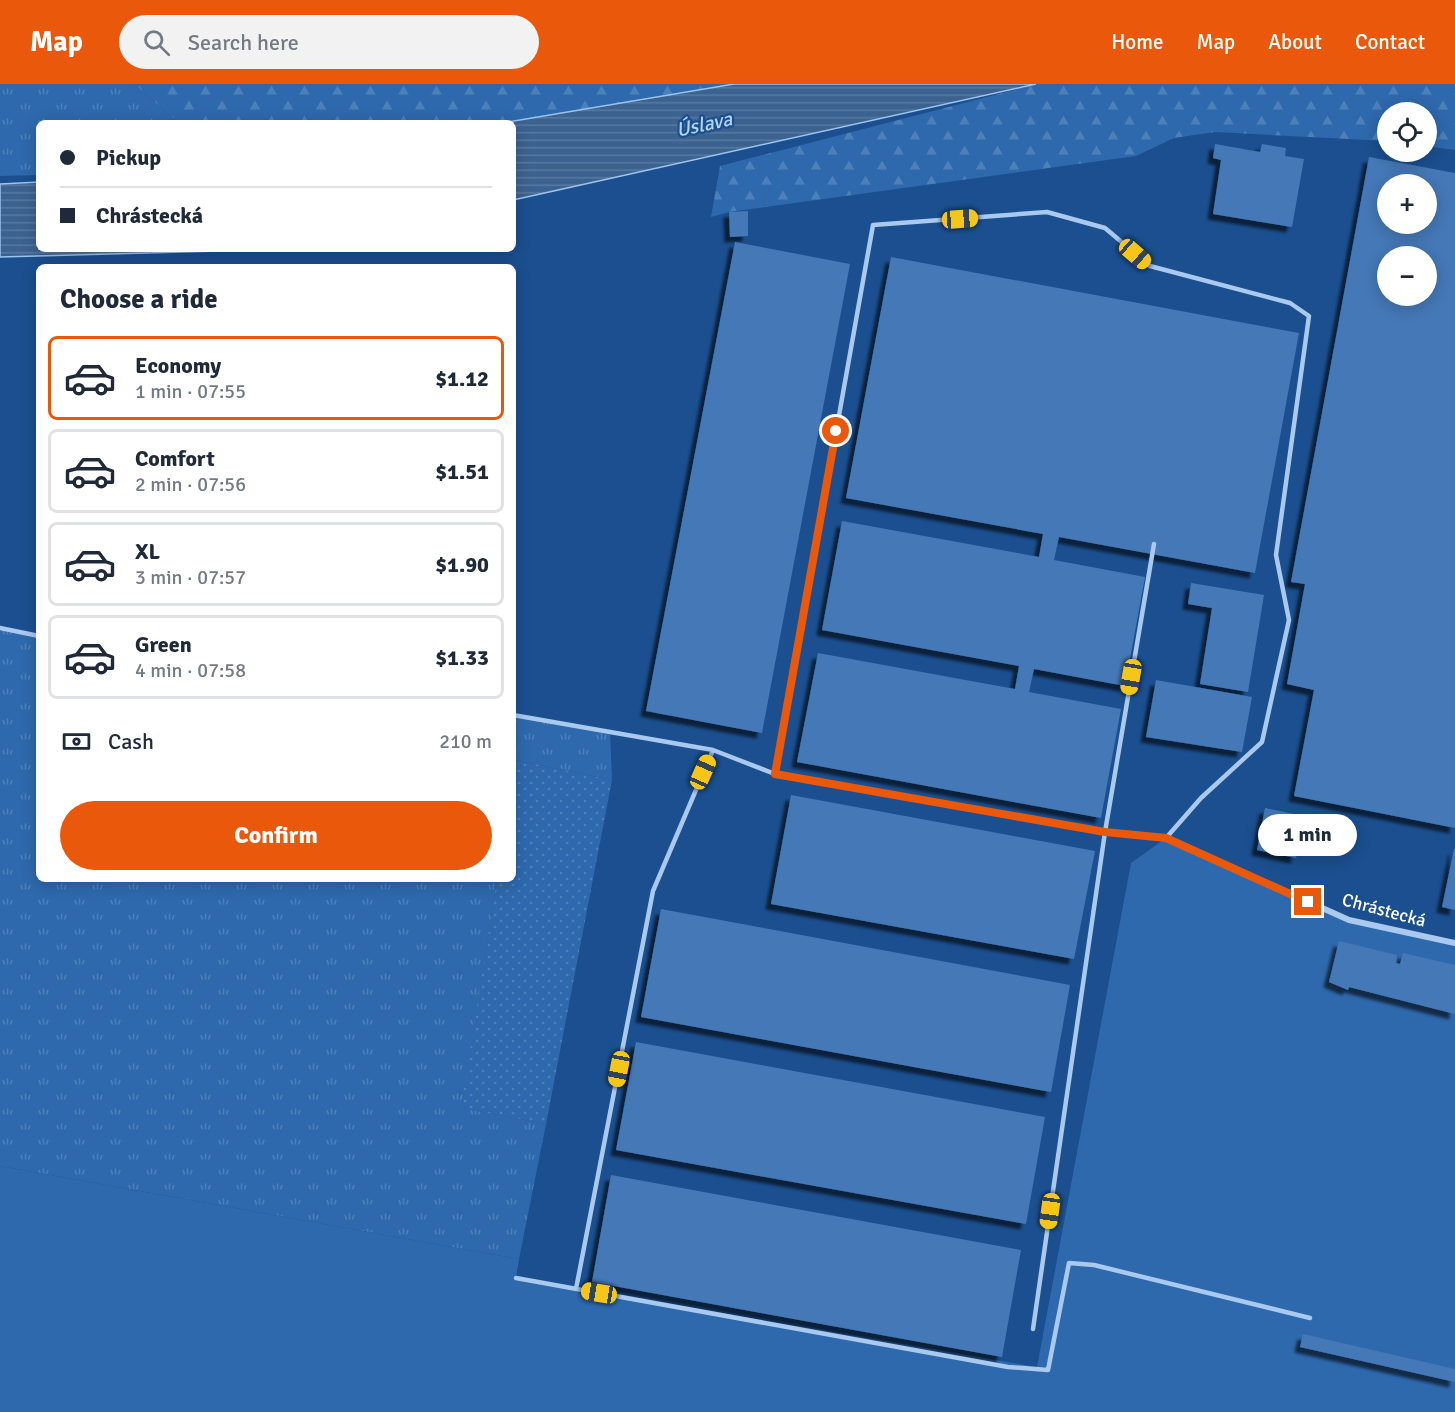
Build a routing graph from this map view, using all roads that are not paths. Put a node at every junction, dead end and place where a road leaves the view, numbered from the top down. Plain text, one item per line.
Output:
1 (1154, 544) dead end
2 (0, 628) edge
3 (36, 635) edge
4 (516, 716) edge
5 (713, 750) junction
6 (775, 774) junction
7 (1105, 832) junction
8 (1166, 838) junction
9 (1455, 943) edge
10 (516, 1278) dead end
11 (576, 1289) junction
12 (1310, 1318) dead end
13 (1033, 1329) dead end

1 - 7 lane
2 - 3 lane
4 - 5 lane
5 - 6 lane
5 - 11 lane
6 - 7 lane
6 - 8 lane
7 - 8 street, Chrástecká
7 - 13 lane
8 - 9 street, Chrástecká
10 - 11 lane
11 - 12 lane

